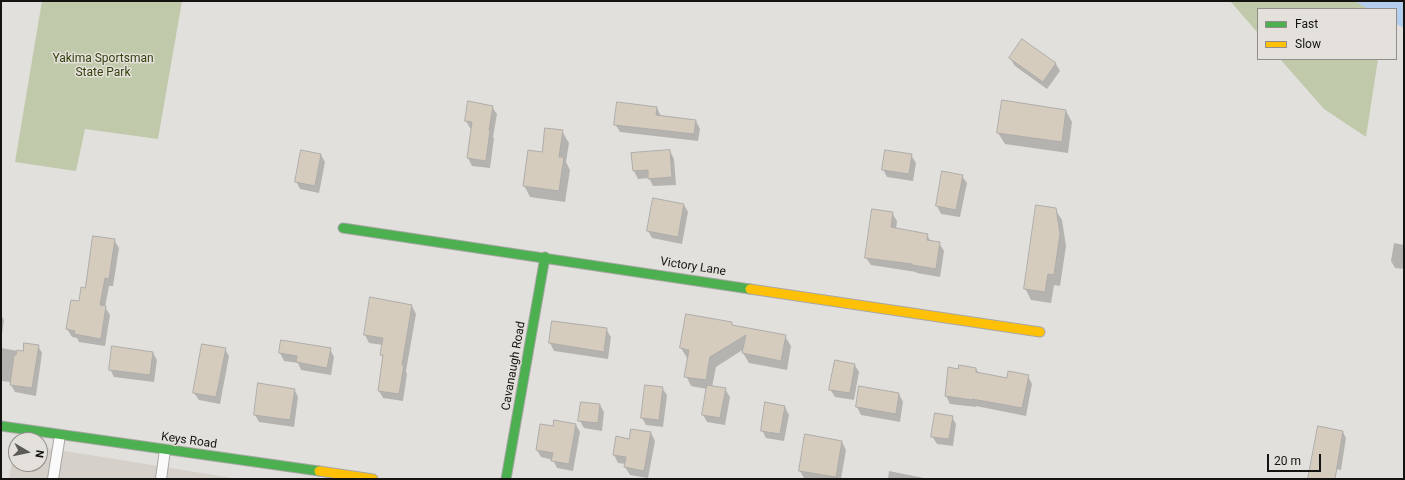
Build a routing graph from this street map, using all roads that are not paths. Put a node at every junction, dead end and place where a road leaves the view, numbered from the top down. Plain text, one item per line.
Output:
1 (343, 228) dead end
2 (545, 257) junction
3 (1040, 332) dead end
4 (1, 426) edge
5 (60, 435) junction
6 (165, 450) junction
7 (322, 475) edge
8 (53, 479) edge
9 (161, 479) edge
10 (373, 479) edge
11 (506, 479) edge

1 - 2 street, Victory Lane
2 - 3 street, Victory Lane
2 - 11 street, Cavanaugh Road
4 - 5 street, Keys Road
5 - 6 street, Keys Road
5 - 8 lane
6 - 7 street, Keys Road
6 - 9 lane
7 - 10 street, Keys Road

